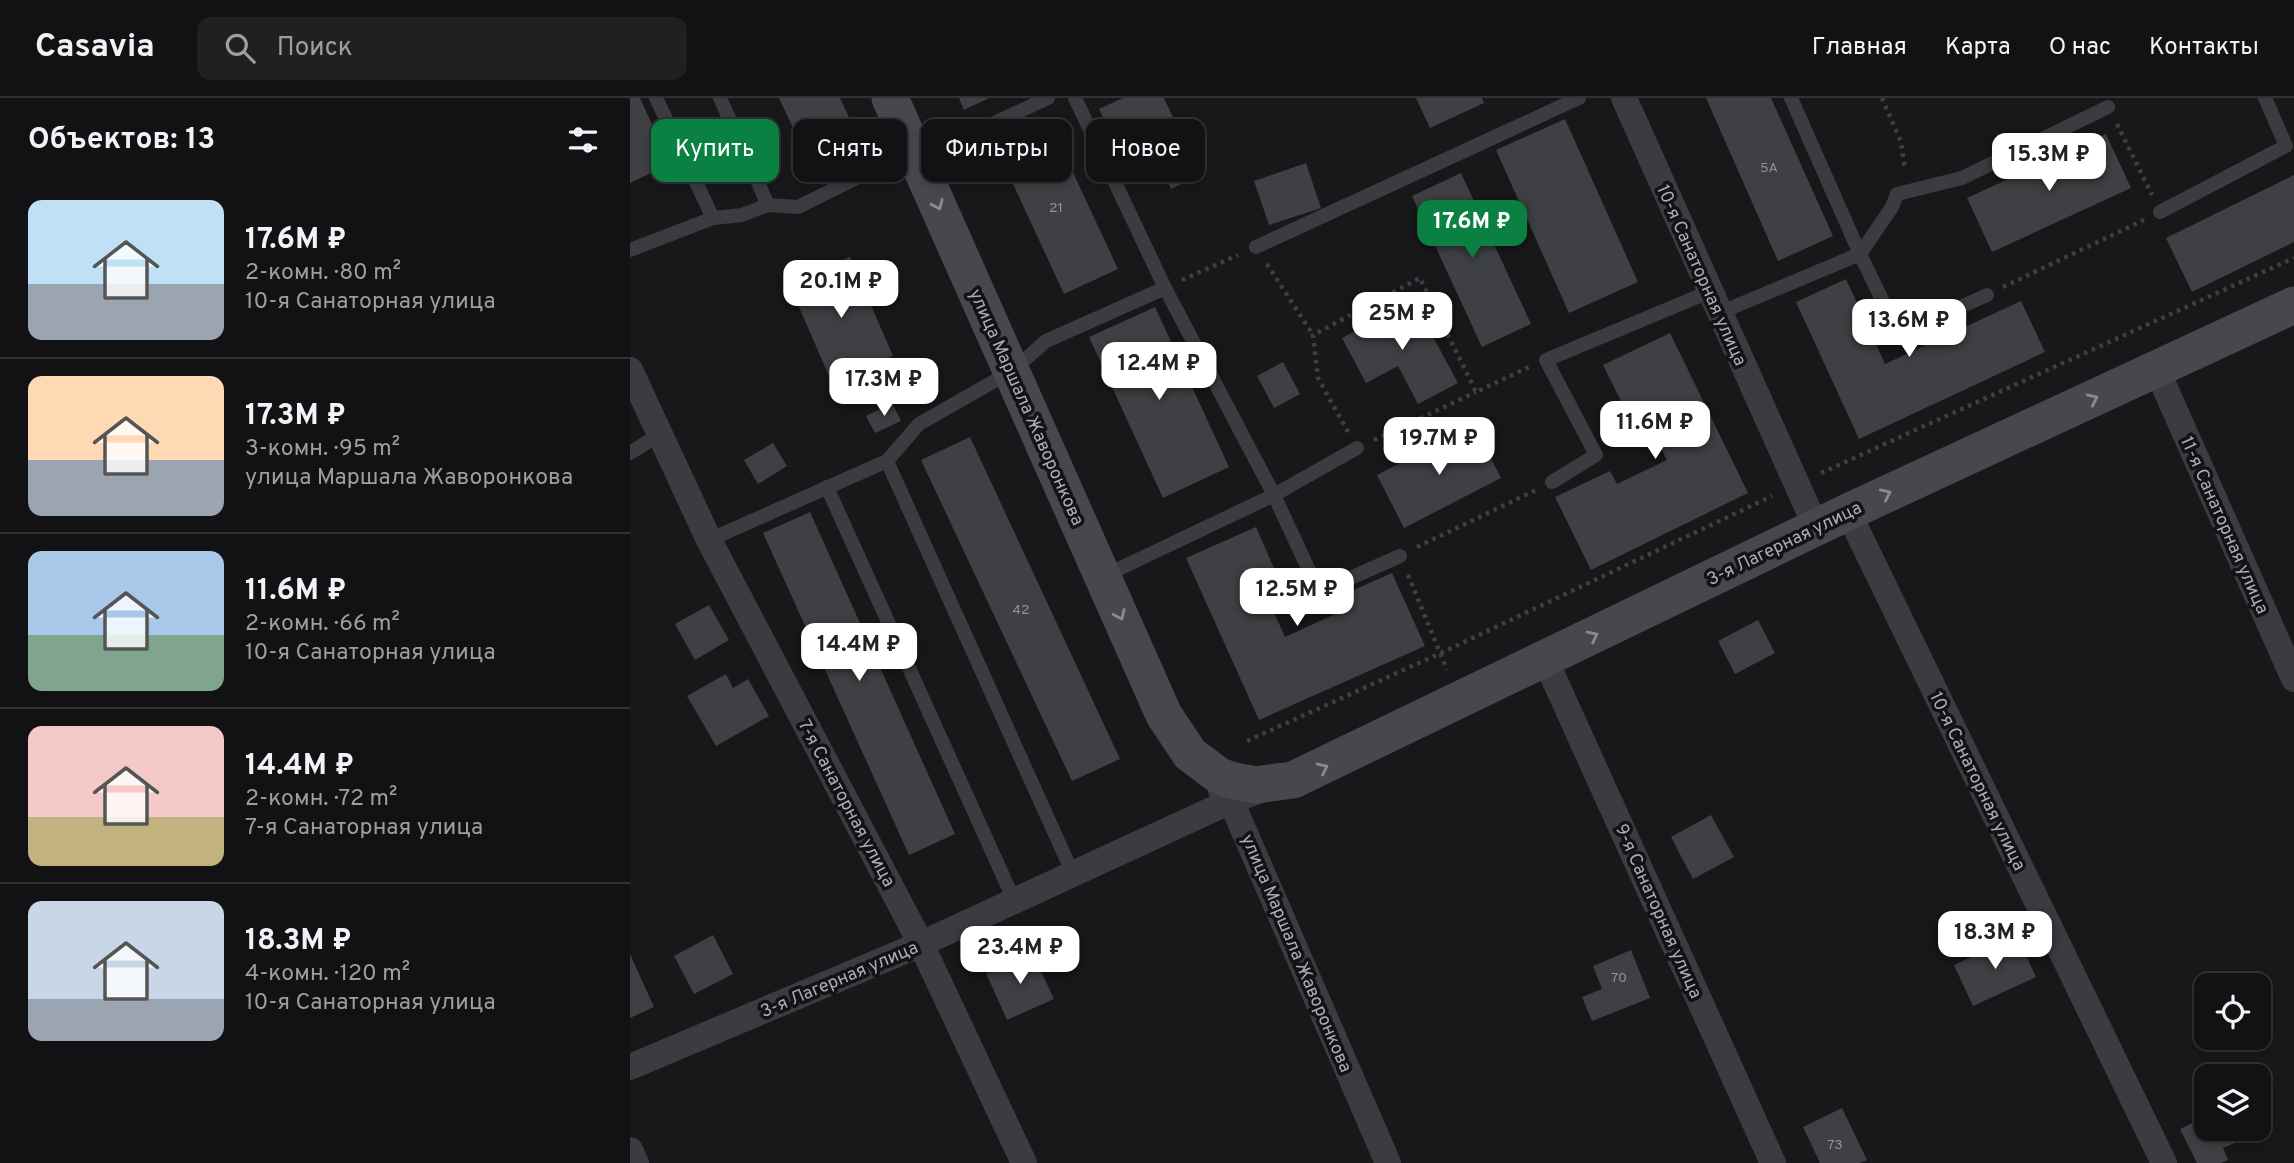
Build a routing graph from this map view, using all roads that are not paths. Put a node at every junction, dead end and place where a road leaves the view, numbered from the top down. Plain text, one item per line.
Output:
1 (656, 98) edge
2 (720, 98) edge
3 (890, 98) edge
4 (1048, 98) edge
5 (1075, 98) edge
6 (1579, 98) edge
7 (1624, 98) edge
8 (1791, 98) edge
9 (2265, 98) edge
10 (2108, 107) road end
11 (2290, 144) edge
12 (915, 154) junction
13 (768, 205) junction
14 (2160, 212) road end
15 (713, 218) junction
16 (1256, 247) road end
17 (630, 250) edge
18 (1860, 254) junction
19 (1166, 288) junction
20 (1987, 295) road end
21 (1714, 302) junction
22 (2294, 305) edge
23 (630, 370) edge
24 (2157, 370) junction
25 (1012, 371) junction
26 (660, 434) junction
27 (1357, 448) road end
28 (630, 453) edge
29 (887, 461) junction
30 (1552, 482) road end
31 (827, 487) junction
32 (1274, 495) junction
33 (1832, 520) junction
34 (709, 540) junction
35 (1400, 556) road end
36 (1103, 576) junction
37 (1545, 659) junction
38 (2294, 679) edge
39 (1164, 716) joint
40 (1190, 754) junction
41 (1277, 784) junction
42 (1231, 801) junction
43 (1073, 874) junction
44 (1014, 900) junction
45 (921, 944) junction
46 (630, 1067) edge
47 (630, 1150) edge
48 (636, 1163) edge
49 (1024, 1163) edge
50 (1388, 1163) edge
51 (1773, 1163) edge
52 (2164, 1163) edge

1 - 15 lane
2 - 13 lane
3 - 12 main road, улица Маршала Жаворонкова
4 - 12 lane
5 - 19 lane
6 - 16 lane
7 - 21 street, 10-я Санаторная улица
8 - 18 lane
9 - 11 lane
10 - 18 lane
11 - 14 lane
12 - 13 lane
12 -> 25 main road, улица Маршала Жаворонкова
13 - 15 lane
15 - 17 lane
18 - 20 lane
18 - 21 lane
19 - 25 lane
19 - 32 lane
21 - 30 lane
21 - 33 street, 10-я Санаторная улица
22 - 24 main road, 3-я Лагерная улица
23 - 26 street, 7-я Санаторная улица
33 -> 24 main road, 3-я Лагерная улица
24 - 38 street, 11-я Санаторная улица
25 - 29 lane
25 - 36 main road, улица Маршала Жаворонкова
26 - 28 lane
26 - 34 street, 7-я Санаторная улица
27 - 32 lane
29 - 31 lane
29 - 43 lane
31 - 34 lane
31 - 44 lane
32 - 35 lane
32 - 36 lane
37 -> 33 main road, 3-я Лагерная улица
33 - 52 street, 10-я Санаторная улица
34 - 45 street, 7-я Санаторная улица
36 -> 39 main road, улица Маршала Жаворонкова
41 -> 37 main road, 3-я Лагерная улица
37 - 51 street, 9-я Санаторная улица
39 - 40 main road, 3-я Лагерная улица
40 - 41 main road, 3-я Лагерная улица
40 - 42 street, улица Маршала Жаворонкова
41 - 42 street, 3-я Лагерная улица
42 - 43 street, 3-я Лагерная улица
42 - 50 street, улица Маршала Жаворонкова
43 - 44 street, 3-я Лагерная улица
44 - 45 street, 3-я Лагерная улица
45 - 46 street, 3-я Лагерная улица
45 - 49 street, 7-я Санаторная улица
47 - 48 street

